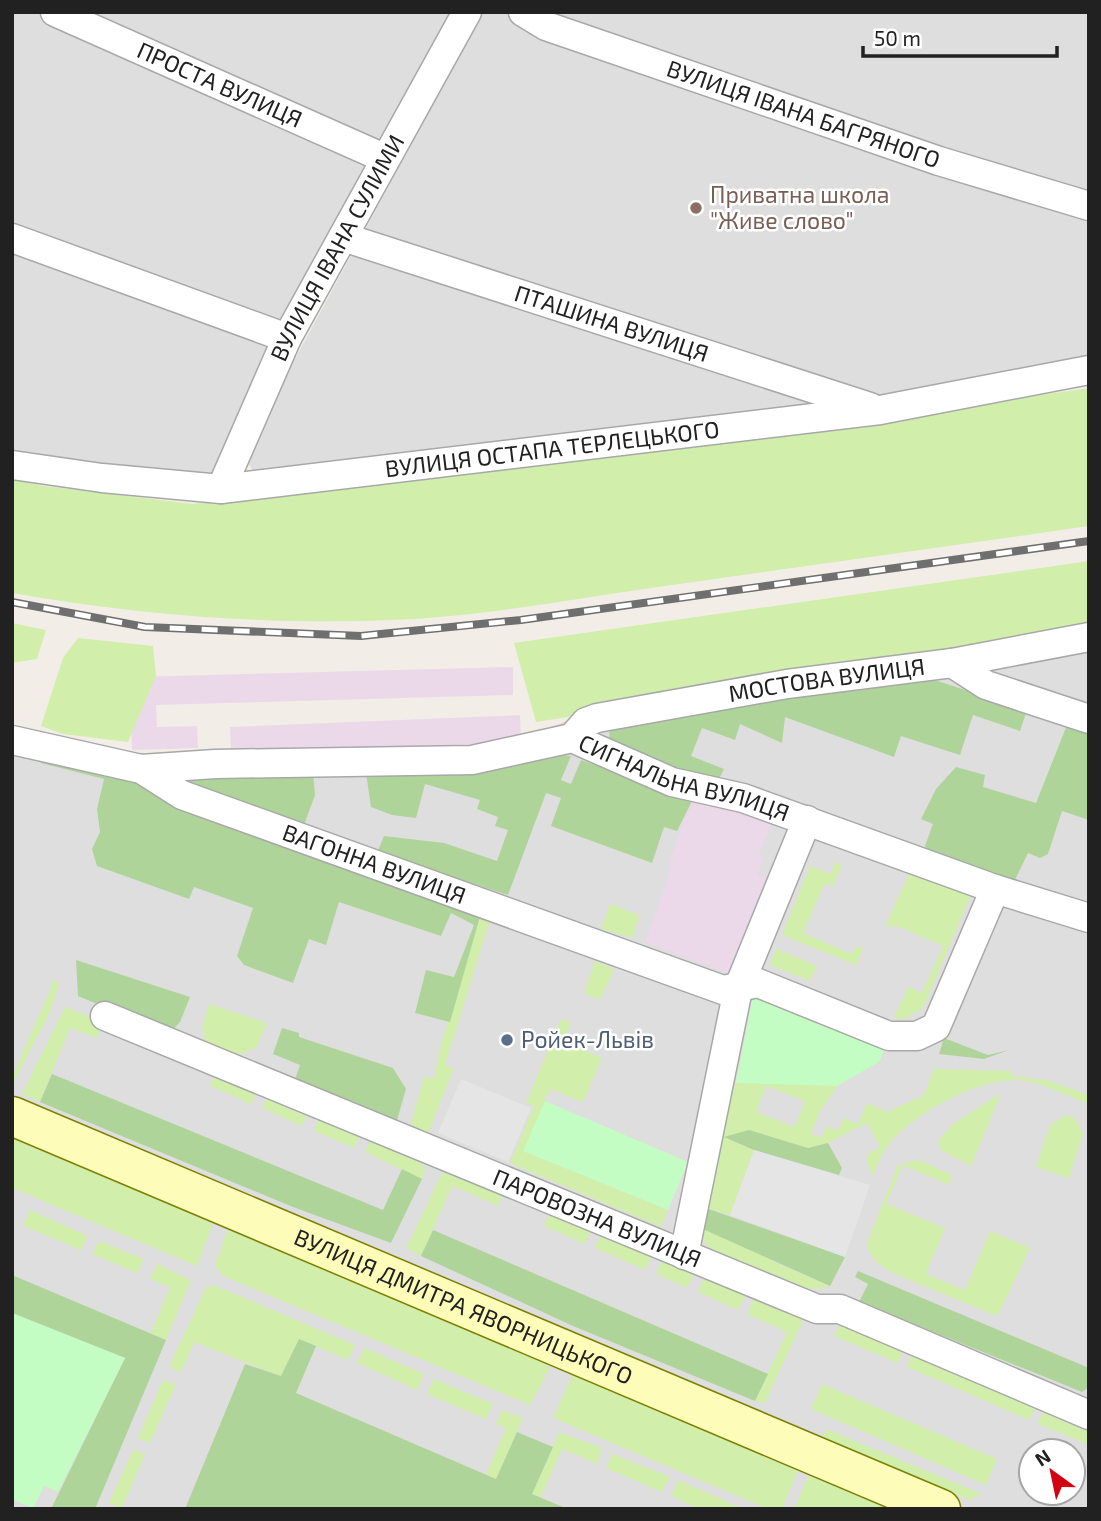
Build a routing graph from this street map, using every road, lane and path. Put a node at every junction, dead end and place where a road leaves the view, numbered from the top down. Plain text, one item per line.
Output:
1 (55, 12) edge
2 (467, 12) edge
3 (523, 12) edge
4 (384, 158) junction
5 (1089, 206) edge
6 (343, 236) junction
7 (12, 237) edge
8 (287, 338) junction
9 (1089, 370) edge
10 (880, 410) junction
11 (12, 465) edge
12 (221, 489) junction
13 (1089, 637) edge
14 (952, 663) junction
15 (1089, 719) edge
16 (572, 738) junction
17 (12, 740) edge
18 (141, 769) junction
19 (807, 820) junction
20 (995, 889) junction
21 (1089, 918) edge
22 (738, 989) junction
23 (105, 1016) dead end
24 (12, 1116) edge
25 (684, 1255) junction
26 (1089, 1415) edge
27 (922, 1505) edge

1 - 4 street, ПРОСТА ВУЛИЦЯ
2 - 4 street, ВУЛИЦЯ ІВАНА СУЛИМИ
3 - 5 street, ВУЛИЦЯ ІВАНА БАГРЯНОГО
4 - 6 street, ВУЛИЦЯ ІВАНА СУЛИМИ
6 - 8 street, ВУЛИЦЯ ІВАНА СУЛИМИ
6 - 10 street, ПТАШИНА ВУЛИЦЯ
7 - 8 street
8 - 12 street, ВУЛИЦЯ ІВАНА СУЛИМИ
9 - 10 street, ВУЛИЦЯ ОСТАПА ТЕРЛЕЦЬКОГО
10 - 12 street, ВУЛИЦЯ ОСТАПА ТЕРЛЕЦЬКОГО
11 - 12 street, ВУЛИЦЯ ОСТАПА ТЕРЛЕЦЬКОГО
13 - 14 street, МОСТОВА ВУЛИЦЯ
14 - 15 street
14 - 16 street, МОСТОВА ВУЛИЦЯ
16 - 18 street, СИГНАЛЬНА ВУЛИЦЯ
16 - 19 street, СИГНАЛЬНА ВУЛИЦЯ
17 - 18 street, ВАГОННА ВУЛИЦЯ
18 - 22 street, ВАГОННА ВУЛИЦЯ
19 - 20 street, СИГНАЛЬНА ВУЛИЦЯ
19 - 22 street
20 - 21 street, СИГНАЛЬНА ВУЛИЦЯ
20 - 22 street, ВАГОННА ВУЛИЦЯ
22 - 25 street
23 - 25 street, ПАРОВОЗНА ВУЛИЦЯ
24 - 27 street, ВУЛИЦЯ ДМИТРА ЯВОРНИЦЬКОГО
25 - 26 street, ПАРОВОЗНА ВУЛИЦЯ

